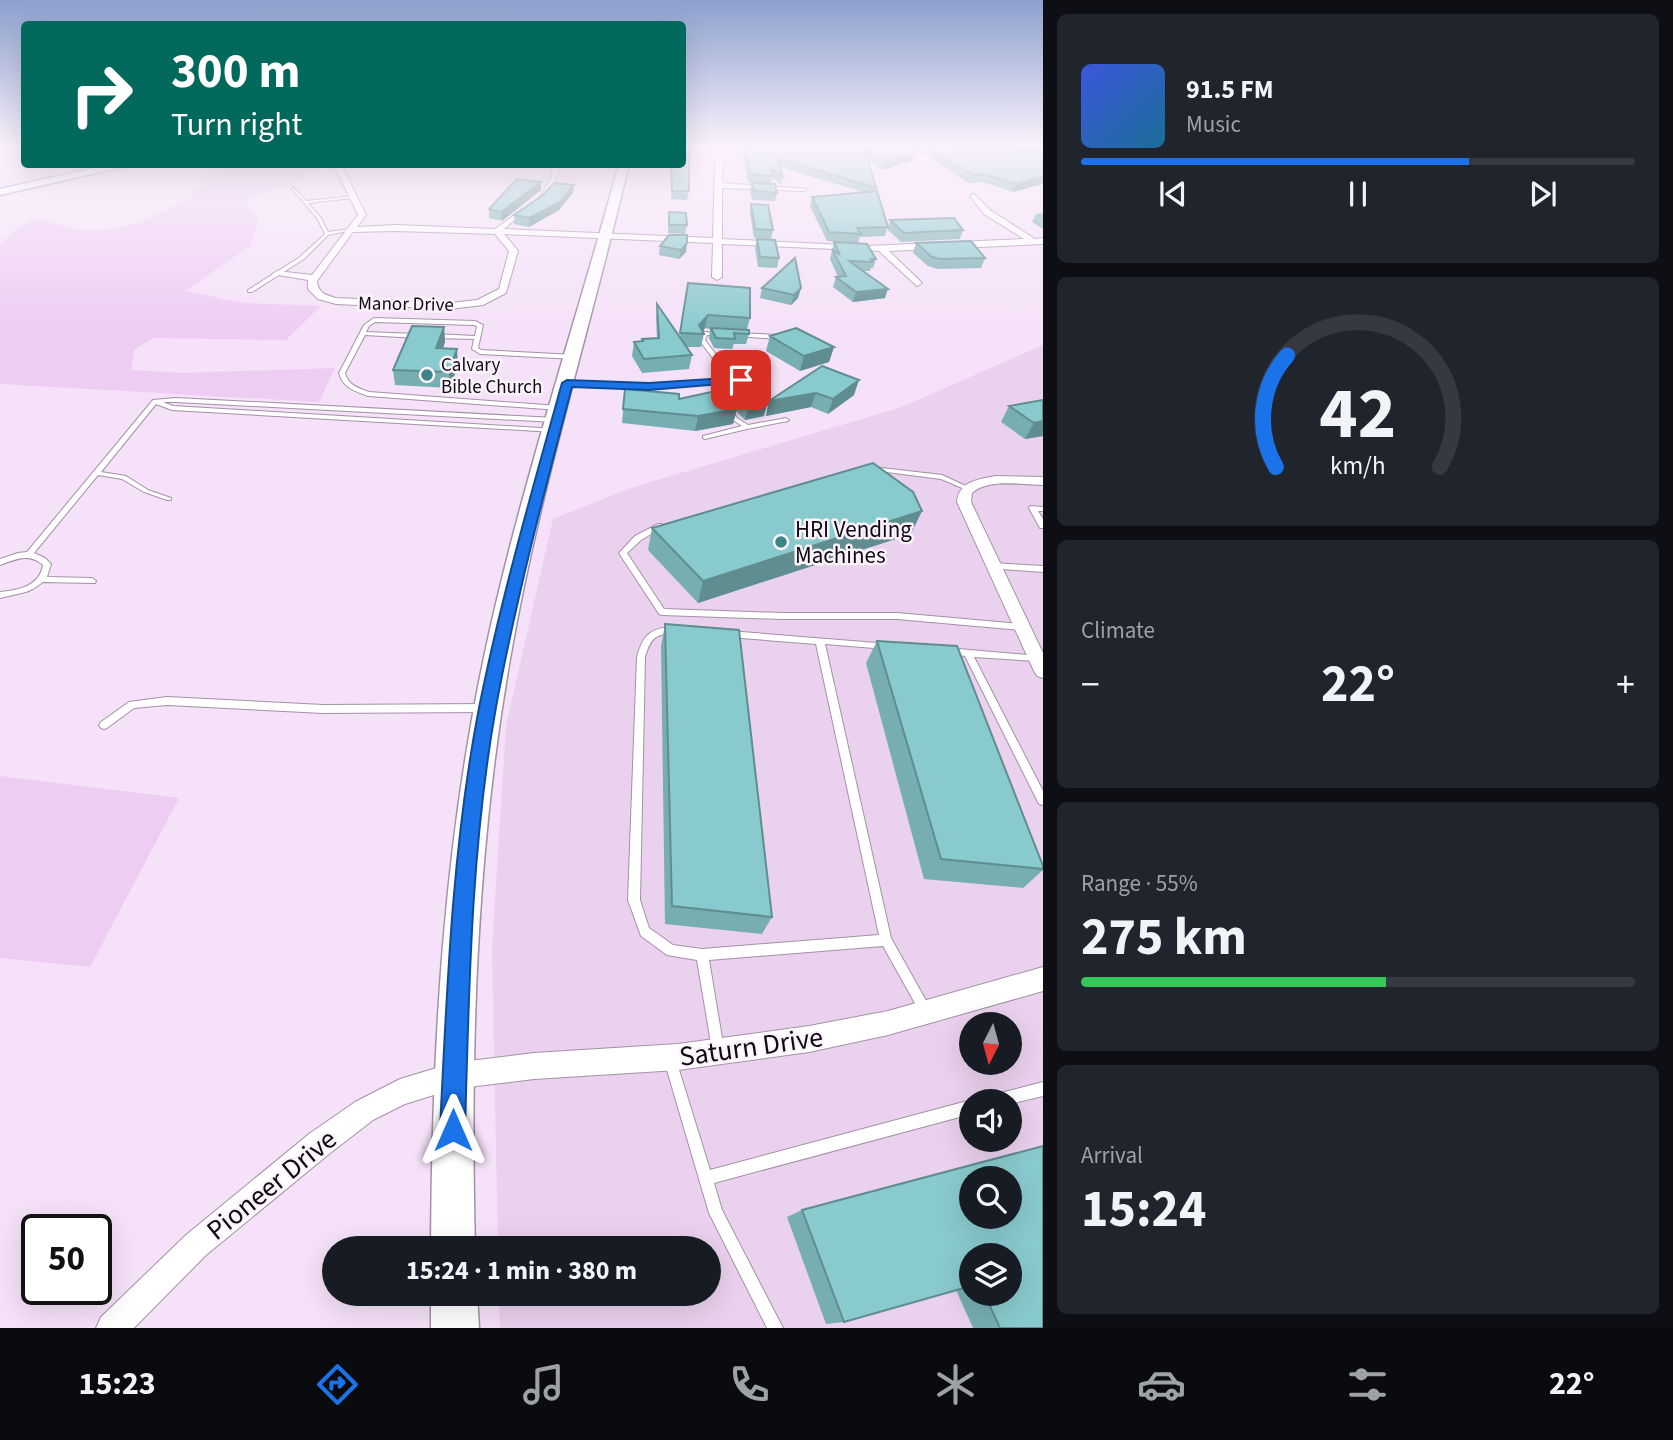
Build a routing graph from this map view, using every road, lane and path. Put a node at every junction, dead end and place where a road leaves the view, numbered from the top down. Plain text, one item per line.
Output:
1 (311, 208) edge
2 (358, 208) edge
3 (532, 208) edge
4 (613, 208) edge
5 (717, 208) edge
6 (983, 208) edge
7 (350, 230) junction
8 (496, 232) junction
9 (327, 234) junction
10 (606, 235) junction
11 (718, 241) junction
12 (1032, 241) junction
13 (1043, 241) edge
14 (881, 248) junction
15 (1043, 248) edge
16 (277, 274) junction
17 (717, 277) dead end
18 (315, 278) junction
19 (917, 283) dead end
20 (250, 291) dead end
21 (363, 333) junction
22 (784, 337) edge
23 (477, 338) junction
24 (575, 357) junction
25 (741, 380) junction
26 (560, 410) junction
27 (786, 419) dead end
28 (747, 427) junction
29 (705, 437) dead end
30 (865, 469) edge
31 (95, 472) junction
32 (1043, 481) edge
33 (969, 489) junction
34 (169, 499) dead end
35 (1043, 509) edge
36 (675, 522) edge
37 (1043, 526) edge
38 (29, 555) junction
39 (0, 562) edge
40 (992, 566) junction
41 (1043, 569) edge
42 (42, 579) junction
43 (92, 581) dead end
44 (0, 595) edge
45 (1021, 627) junction
46 (681, 630) edge
47 (723, 634) edge
48 (820, 641) junction
49 (900, 647) edge
50 (941, 650) edge
51 (968, 653) junction
52 (1039, 664) edge
53 (488, 708) junction
54 (104, 725) dead end
55 (1043, 801) edge
56 (886, 940) junction
57 (702, 955) junction
58 (1043, 979) edge
59 (926, 1012) junction
60 (718, 1052) junction
61 (669, 1058) junction
62 (453, 1076) junction
63 (1043, 1089) edge
64 (1022, 1094) edge
65 (959, 1110) edge
66 (705, 1178) junction
67 (453, 1236) edge
68 (454, 1306) edge
69 (112, 1328) edge
70 (454, 1328) edge
71 (775, 1328) edge

1 - 9 lane
2 - 7 street
3 - 8 street
4 - 10 main road
5 - 11 street
6 - 12 street
7 - 8 street
7 - 9 lane
7 - 18 street
8 - 10 street
8 - 18 street, Manor Drive
9 - 16 lane
10 - 11 street
10 - 24 main road
11 - 14 street
11 - 17 street
12 - 13 street
12 - 14 street
12 - 15 street
14 - 19 street
16 - 18 street
16 - 20 lane
21 - 23 lane
21 - 23 lane
21 - 26 lane
22 - 25 lane
23 - 24 lane
24 - 26 main road
25 - 26 lane
25 - 28 lane
26 - 31 lane
26 - 53 main road
27 - 28 lane
28 - 29 lane
30 - 33 lane
31 - 34 lane
31 - 38 lane
32 - 33 street
33 - 40 street
35 - 37 lane
36 - 45 lane
38 - 39 lane
38 - 42 lane
40 - 41 lane
40 - 45 street
42 - 43 lane
42 - 44 lane
45 - 52 street
46 - 57 lane
47 - 48 lane
48 - 49 lane
48 - 56 lane
50 - 51 lane
51 - 52 lane
51 - 55 lane
53 - 54 lane
53 - 62 main road
56 - 57 lane
56 - 59 lane
57 - 60 lane
58 - 59 street, Saturn Drive
59 - 60 street, Saturn Drive
60 - 61 street, Saturn Drive
61 - 62 street, Saturn Drive
61 - 66 lane
62 - 67 main road
62 - 69 street, Pioneer Drive
63 - 64 lane
65 - 66 lane
66 - 71 lane
68 - 70 main road

